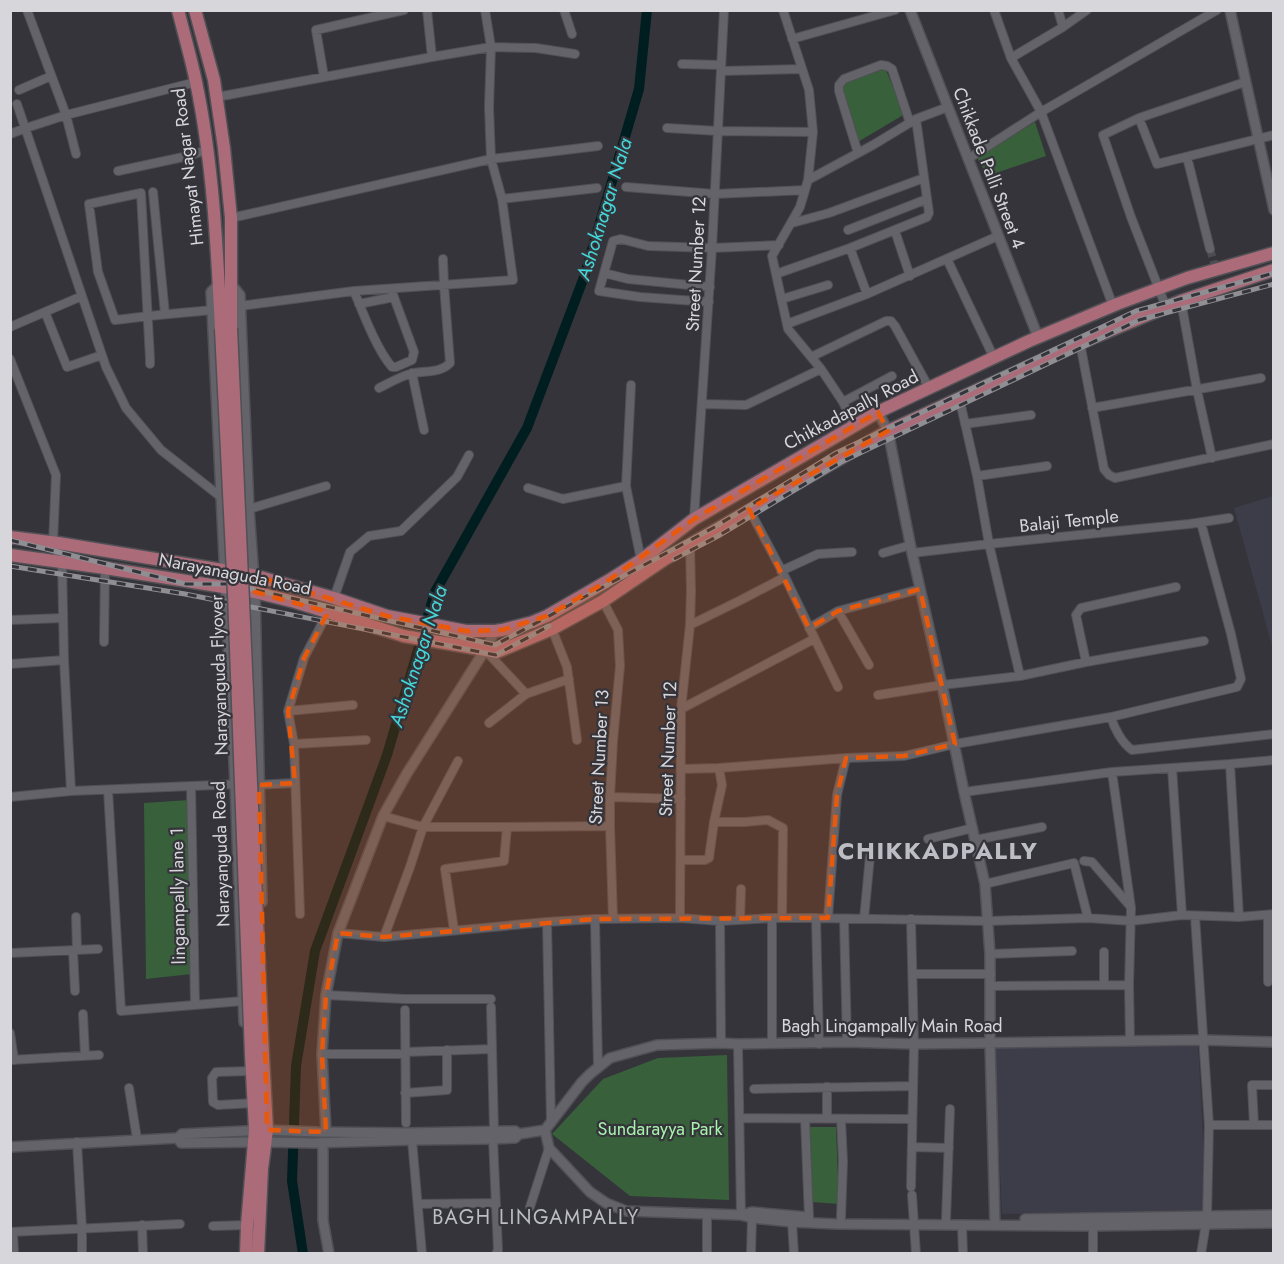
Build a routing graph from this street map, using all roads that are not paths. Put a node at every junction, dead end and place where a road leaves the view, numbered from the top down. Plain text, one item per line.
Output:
1 (27, 10) edge
2 (178, 10) edge
3 (195, 10) edge
4 (404, 10) edge
5 (426, 10) edge
6 (485, 10) edge
7 (564, 10) edge
8 (724, 10) edge
9 (783, 10) edge
10 (895, 10) edge
11 (910, 10) edge
12 (994, 10) edge
13 (1058, 10) edge
14 (1087, 10) edge
15 (1216, 10) edge
16 (1230, 10) edge
17 (1063, 27) junction
18 (572, 34) dead end
19 (792, 39) junction
20 (491, 47) junction
21 (575, 54) dead end
22 (432, 57) junction
23 (1011, 58) junction
24 (682, 64) dead end
25 (721, 68) junction
26 (802, 69) junction
27 (51, 76) junction
28 (324, 77) junction
29 (196, 82) junction
30 (1245, 82) junction
31 (19, 90) dead end
32 (217, 97) junction
33 (17, 104) dead end
34 (948, 107) junction
35 (1041, 112) junction
36 (66, 115) junction
37 (1139, 118) junction
38 (913, 121) junction
39 (26, 128) junction
40 (667, 128) dead end
41 (718, 131) junction
42 (813, 132) junction
43 (10, 134) edge
44 (1274, 135) edge
45 (1257, 140) junction
46 (598, 146) dead end
47 (207, 150) junction
48 (858, 153) junction
49 (76, 154) dead end
50 (1187, 157) junction
51 (492, 159) junction
52 (968, 159) junction
53 (118, 171) dead end
54 (924, 178) junction
55 (807, 180) junction
56 (626, 187) dead end
57 (597, 188) dead end
58 (805, 190) junction
59 (153, 192) dead end
60 (715, 194) junction
61 (502, 199) junction
62 (927, 199) junction
63 (1274, 210) edge
64 (231, 218) junction
65 (792, 223) junction
66 (848, 230) dead end
67 (895, 231) junction
68 (998, 236) junction
69 (779, 245) junction
70 (712, 248) junction
71 (850, 248) junction
72 (1210, 249) tunnel mouth
73 (1274, 253) edge
74 (443, 259) dead end
75 (947, 259) junction
76 (604, 273) junction
77 (776, 274) junction
78 (1273, 274) edge
79 (910, 276) junction
80 (225, 284) junction
81 (444, 285) junction
82 (828, 285) dead end
83 (710, 287) junction
84 (391, 288) junction
85 (1159, 289) junction
86 (354, 291) junction
87 (867, 294) junction
88 (82, 296) junction
89 (394, 297) junction
90 (782, 299) junction
91 (709, 302) junction
92 (1181, 302) junction
93 (359, 304) junction
94 (240, 306) junction
95 (1113, 306) junction
96 (1166, 307) junction
97 (212, 310) junction
98 (45, 312) junction
99 (165, 314) junction
100 (147, 316) junction
101 (787, 324) junction
102 (10, 327) edge
103 (1038, 338) junction
104 (1080, 343) junction
105 (102, 355) junction
106 (811, 357) junction
107 (994, 358) junction
108 (10, 359) edge
109 (150, 364) dead end
110 (821, 369) junction
111 (412, 373) junction
112 (892, 376) dead end
113 (1261, 378) dead end
114 (631, 385) dead end
115 (379, 388) dead end
116 (929, 388) junction
117 (1197, 390) junction
118 (959, 397) junction
119 (843, 402) junction
120 (702, 404) junction
121 (1092, 408) junction
122 (878, 412) junction
123 (1031, 415) dead end
124 (965, 424) junction
125 (854, 427) junction
126 (424, 430) dead end
127 (888, 430) junction
128 (1274, 444) edge
129 (469, 455) dead end
130 (1212, 458) junction
131 (1047, 466) dead end
132 (977, 476) junction
133 (326, 486) dead end
134 (626, 486) junction
135 (528, 489) dead end
136 (221, 497) junction
137 (249, 509) junction
138 (749, 509) junction
139 (1229, 518) dead end
140 (694, 519) junction
141 (1201, 523) junction
142 (10, 537) edge
143 (53, 543) junction
144 (989, 544) junction
145 (690, 545) junction
146 (911, 549) junction
147 (852, 552) dead end
148 (883, 553) dead end
149 (10, 555) edge
150 (641, 560) junction
151 (62, 562) junction
152 (105, 568) junction
153 (224, 570) junction
154 (783, 574) junction
155 (253, 575) junction
156 (1176, 587) dead end
157 (224, 588) junction
158 (920, 589) junction
159 (255, 592) junction
160 (334, 598) junction
161 (603, 601) junction
162 (838, 611) junction
163 (328, 612) junction
164 (63, 618) junction
165 (10, 621) edge
166 (690, 625) junction
167 (809, 628) junction
168 (552, 629) junction
169 (466, 631) joint
170 (495, 631) junction
171 (814, 639) junction
172 (1204, 641) dead end
173 (104, 642) dead end
174 (485, 650) junction
175 (64, 660) junction
176 (1086, 662) junction
177 (10, 664) edge
178 (869, 665) dead end
179 (1020, 676) junction
180 (569, 679) junction
181 (942, 685) junction
182 (838, 687) dead end
183 (526, 694) junction
184 (878, 696) dead end
185 (353, 705) dead end
186 (681, 709) junction
187 (288, 711) junction
188 (1111, 717) junction
189 (489, 723) dead end
190 (1274, 734) edge
191 (366, 740) dead end
192 (578, 740) dead end
193 (294, 744) junction
194 (955, 744) junction
195 (846, 758) junction
196 (1274, 760) edge
197 (458, 761) dead end
198 (1230, 764) junction
199 (719, 768) junction
200 (1172, 768) junction
201 (681, 769) junction
202 (1112, 772) junction
203 (295, 783) junction
204 (235, 784) junction
205 (259, 785) junction
206 (191, 786) junction
207 (108, 790) junction
208 (71, 791) junction
209 (964, 792) junction
210 (10, 797) edge
211 (610, 797) junction
212 (681, 799) junction
213 (383, 816) junction
214 (714, 822) junction
215 (610, 826) junction
216 (423, 827) junction
217 (507, 827) junction
218 (1042, 827) dead end
219 (973, 828) junction
220 (928, 839) dead end
221 (975, 840) junction
222 (870, 856) dead end
223 (681, 860) junction
224 (1084, 861) dead end
225 (985, 884) junction
226 (741, 889) dead end
227 (1131, 908) junction
228 (300, 914) dead end
229 (1182, 915) junction
230 (1271, 915) edge
231 (76, 916) dead end
232 (1195, 916) junction
233 (1239, 917) junction
234 (680, 918) junction
235 (772, 918) junction
236 (782, 918) junction
237 (816, 918) junction
238 (828, 918) junction
239 (1088, 918) junction
240 (596, 919) junction
241 (613, 919) junction
242 (844, 919) junction
243 (864, 919) junction
244 (911, 919) junction
245 (740, 920) junction
246 (720, 921) junction
247 (988, 921) junction
248 (1131, 921) junction
249 (547, 922) junction
250 (454, 930) junction
251 (338, 933) junction
252 (384, 937) junction
253 (98, 949) dead end
254 (75, 950) junction
255 (1072, 951) dead end
256 (1104, 952) dead end
257 (10, 953) edge
258 (990, 954) junction
259 (914, 974) junction
260 (991, 974) junction
261 (1268, 982) dead end
262 (1104, 985) junction
263 (1130, 985) junction
264 (991, 986) junction
265 (75, 991) dead end
266 (326, 995) junction
267 (243, 1001) junction
268 (195, 1005) junction
269 (405, 1010) dead end
270 (83, 1014) dead end
271 (10, 1033) edge
272 (1203, 1040) junction
273 (1130, 1041) junction
274 (847, 1042) junction
275 (1274, 1042) edge
276 (721, 1043) junction
277 (772, 1043) junction
278 (990, 1043) junction
279 (738, 1044) junction
280 (819, 1044) junction
281 (914, 1044) junction
282 (492, 1049) junction
283 (447, 1050) junction
284 (402, 1053) junction
285 (322, 1054) junction
286 (85, 1055) junction
287 (99, 1055) dead end
288 (12, 1060) edge
289 (257, 1062) junction
290 (598, 1066) junction
291 (1274, 1085) edge
292 (913, 1086) junction
293 (827, 1087) junction
294 (129, 1088) dead end
295 (754, 1089) dead end
296 (405, 1093) junction
297 (254, 1103) junction
298 (950, 1109) dead end
299 (740, 1118) junction
300 (805, 1119) junction
301 (827, 1119) junction
302 (841, 1119) junction
303 (912, 1119) junction
304 (406, 1123) dead end
305 (1209, 1125) junction
306 (1254, 1125) junction
307 (1274, 1125) edge
308 (548, 1127) junction
309 (321, 1132) junction
310 (494, 1135) junction
311 (266, 1136) junction
312 (137, 1139) junction
313 (412, 1140) junction
314 (76, 1142) junction
315 (318, 1143) junction
316 (10, 1147) edge
317 (912, 1147) junction
318 (549, 1148) junction
319 (949, 1148) junction
320 (496, 1203) junction
321 (418, 1204) junction
322 (530, 1207) dead end
323 (707, 1214) junction
324 (741, 1215) junction
325 (1274, 1215) edge
326 (808, 1217) junction
327 (752, 1218) junction
328 (841, 1218) junction
329 (946, 1220) junction
330 (1207, 1220) junction
331 (915, 1221) junction
332 (792, 1222) junction
333 (995, 1222) junction
334 (1274, 1222) edge
335 (180, 1224) dead end
336 (247, 1225) junction
337 (962, 1225) junction
338 (142, 1226) junction
339 (213, 1226) dead end
340 (1093, 1226) junction
341 (82, 1229) junction
342 (12, 1232) edge
343 (14, 1254) edge
344 (82, 1254) edge
345 (143, 1254) edge
346 (246, 1254) edge
347 (258, 1254) edge
348 (329, 1254) edge
349 (422, 1254) edge
350 (496, 1254) edge
351 (707, 1254) edge
352 (751, 1254) edge
353 (794, 1254) edge
354 (916, 1254) edge
355 (963, 1254) edge
356 (1093, 1254) edge
357 (1201, 1254) edge

1 - 27 street
2 - 29 main road, Himayat Nagar Road
3 - 32 main road, Himayat Nagar Road
4 - 28 street
5 - 22 street
6 - 20 street
7 - 18 street
8 - 25 street, Street Number 12
9 - 19 street
10 - 19 street
11 - 34 street, Chikkade Palli Street 4
12 - 23 street
13 - 17 street
14 - 17 street
15 - 35 street
16 - 30 street
17 - 23 street
19 - 26 street
20 - 21 street
20 - 22 street
20 - 51 street
22 - 28 street
23 - 35 street
24 - 25 street
25 - 26 street
25 - 41 street, Street Number 12
26 - 42 street
27 - 31 street
27 - 36 street
28 - 32 street
29 - 36 street
29 - 47 main road, Himayat Nagar Road
30 - 37 street
30 - 45 street
32 - 64 main road, Himayat Nagar Road
33 - 39 street
34 - 38 street
34 - 52 street, Chikkade Palli Street 4
35 - 52 street
35 - 95 street
36 - 39 street
36 - 49 street
37 - 50 street
37 - 85 street
38 - 48 street
38 - 48 street
38 - 54 street
39 - 43 street
39 - 88 street
40 - 41 street
41 - 42 street
41 - 60 street, Street Number 12
42 - 55 street
44 - 45 street
45 - 50 street
45 - 63 street
46 - 51 street
47 - 53 street
47 - 80 main road, Himayat Nagar Road
48 - 55 street
50 - 72 street
51 - 61 street
51 - 64 street
52 - 68 street, Chikkade Palli Street 4
54 - 62 street
54 - 65 street
55 - 58 street
56 - 60 street
57 - 61 street
58 - 60 street
58 - 65 street
59 - 99 street
60 - 70 street, Street Number 12
61 - 81 street
62 - 66 street
62 - 67 street
64 - 80 main road, Himayat Nagar Road
65 - 69 street
67 - 71 street
67 - 79 street
68 - 75 street
68 - 103 street, Chikkade Palli Street 4
69 - 70 street
69 - 77 street
70 - 76 street
70 - 83 street, Street Number 12
71 - 77 street
71 - 87 street
73 - 85 main road, Chikkadapally Road
74 - 81 street
75 - 79 street
75 - 107 street
76 - 83 street
76 - 91 street
77 - 90 street
78 - 92 main road, Chikkadapally Road
79 - 87 street
80 - 94 street
80 - 97 street, Narayanguda Road
80 - 289 main road, Narayanguda Flyover, bridge
81 - 84 street
81 - 111 street
82 - 90 street
83 - 91 street, Street Number 12
84 - 86 street
84 - 89 street
85 - 95 main road, Chikkadapally Road
85 - 96 street
86 - 93 street
86 - 94 street
87 - 101 street
88 - 98 street
88 - 105 street
89 - 93 street
89 - 93 street
90 - 101 street
91 - 120 street, Street Number 12
92 - 96 main road, Chikkadapally Road
92 - 117 street
94 - 137 street
95 - 103 main road, Chikkadapally Road
96 - 104 main road, Chikkadapally Road
97 - 99 street
97 - 136 street, Narayanguda Road
98 - 102 street
98 - 105 street
99 - 100 street
100 - 100 street
100 - 109 street
101 - 106 street
103 - 107 main road, Chikkadapally Road
104 - 118 main road, Chikkadapally Road
104 - 121 street
105 - 136 street
106 - 110 street
106 - 116 street
107 - 116 main road, Chikkadapally Road
108 - 143 street
110 - 119 street
110 - 120 street
111 - 115 street
111 - 126 street
112 - 119 street
113 - 117 street
114 - 134 street
116 - 122 main road, Chikkadapally Road
117 - 121 street
117 - 130 street
118 - 124 street
118 - 127 main road, Chikkadapally Road
119 - 125 street
120 - 140 street, Street Number 12
121 - 130 street
122 - 125 main road, Chikkadapally Road
122 - 127 street
123 - 124 street
124 - 132 street
125 - 140 main road, Chikkadapally Road
127 - 138 main road, Chikkadapally Road
127 - 146 street
128 - 130 street
129 - 160 street
131 - 132 street
132 - 144 street
133 - 137 street
134 - 135 street
134 - 150 street
136 - 153 street, Narayanguda Road
137 - 155 street
138 - 145 main road, Chikkadapally Road
138 - 154 street
139 - 141 street, Balaji Temple
140 - 150 main road, Chikkadapally Road
141 - 144 street, Balaji Temple
141 - 188 street
142 - 143 main road, Narayanaguda Road
143 - 151 street
143 - 153 main road, Narayanaguda Road
144 - 146 street, Balaji Temple
144 - 179 street
145 - 161 main road, Chikkadapally Road
145 - 166 street, Street Number 12
146 - 148 street, Balaji Temple
146 - 158 street
147 - 154 street
149 - 151 main road, Narayanaguda Road
150 - 170 main road, Chikkadapally Road
151 - 152 main road, Narayanaguda Road
151 - 164 street
152 - 157 main road, Narayanaguda Road
152 - 173 street
153 - 155 main road, Narayanaguda Road
153 - 157 street, Narayanguda Road
154 - 166 street
154 - 167 street
155 - 159 street
155 - 160 main road, Narayanaguda Road
156 - 176 street
157 - 159 main road, Narayanaguda Road
157 - 204 street, Narayanguda Road
158 - 162 street
158 - 181 street
159 - 163 main road, Narayanaguda Road
159 - 205 street
160 - 169 main road, Narayanaguda Road
161 - 168 main road, Chikkadapally Road
161 - 211 street, Street Number 13
162 - 167 street
162 - 178 street
163 - 174 main road, Narayanaguda Road
163 - 187 street
164 - 165 street
164 - 175 street
166 - 186 street, Street Number 12
167 - 171 street
168 - 174 main road, Chikkadapally Road
168 - 180 street
169 - 170 main road, Chikkadapally Road
170 - 174 street
171 - 182 street
171 - 186 street
172 - 176 street
174 - 183 street
174 - 213 street
175 - 177 street
175 - 208 street
176 - 179 street
179 - 181 street
180 - 183 street
180 - 192 street
181 - 184 street
181 - 194 street
183 - 189 street
185 - 187 street
186 - 201 street, Street Number 12
187 - 193 street
188 - 190 street
188 - 194 street
191 - 193 street
193 - 203 street
194 - 195 street
194 - 209 street
195 - 199 street
195 - 238 street
196 - 198 street
197 - 216 street
198 - 200 street
198 - 233 street
199 - 201 street
199 - 214 street
200 - 202 street
200 - 229 street
201 - 212 street, Street Number 12
202 - 209 street
202 - 227 street
203 - 205 street
203 - 228 street
204 - 205 street
204 - 206 street
204 - 267 street, Narayanguda Road
205 - 289 street
206 - 207 street
206 - 268 street, lingampally lane 1
207 - 208 street
207 - 268 street
208 - 210 street
209 - 219 street
211 - 212 street
211 - 215 street, Street Number 13
212 - 223 street, Street Number 12
213 - 216 street
213 - 251 street
214 - 223 street
214 - 236 street
215 - 217 street
215 - 241 street, Street Number 13
216 - 217 street
216 - 252 street
217 - 250 street
218 - 221 street
219 - 220 street
219 - 221 street
221 - 225 street
222 - 243 street
223 - 234 street, Street Number 12
224 - 227 street
225 - 239 street
225 - 247 street
226 - 245 street
227 - 248 street
229 - 232 street
229 - 248 street
230 - 233 street
230 - 261 street
231 - 254 street
232 - 233 street
232 - 272 street
234 - 241 street
234 - 246 street
235 - 236 street
235 - 245 street
235 - 277 street
236 - 237 street
237 - 238 street
237 - 280 street
238 - 242 street
239 - 247 street
239 - 248 street
240 - 241 street
240 - 249 street
240 - 290 street
242 - 243 street
242 - 274 street
243 - 244 street
244 - 247 street
244 - 259 street
245 - 246 street
246 - 276 street
247 - 258 street
248 - 263 street
249 - 250 street
249 - 308 street
250 - 252 street
251 - 252 street
251 - 266 street
253 - 254 street
254 - 257 street
254 - 265 street
255 - 258 street
256 - 262 street
258 - 260 street
259 - 260 street
259 - 281 street
260 - 264 street
262 - 263 street
262 - 264 street
263 - 273 street
264 - 278 street
266 - 282 street
266 - 285 street
267 - 268 street
267 - 289 street, Narayanguda Road
269 - 284 street
270 - 286 street
271 - 288 street
272 - 273 street, Bagh Lingampally Main Road
272 - 275 street, Bagh Lingampally Main Road
272 - 305 street
273 - 278 street, Bagh Lingampally Main Road
274 - 280 street, Bagh Lingampally Main Road
274 - 281 street, Bagh Lingampally Main Road
276 - 279 street, Bagh Lingampally Main Road
276 - 290 street, Bagh Lingampally Main Road
277 - 279 street, Bagh Lingampally Main Road
277 - 280 street, Bagh Lingampally Main Road
278 - 281 street, Bagh Lingampally Main Road
278 - 333 street
279 - 299 street
281 - 292 street
282 - 283 street
282 - 310 street
283 - 284 street
283 - 296 street
284 - 285 street
284 - 296 street
285 - 309 street
286 - 287 street
286 - 288 street
289 - 297 main road
289 - 297 street
289 - 311 main road
290 - 308 street, Bagh Lingampally Main Road
291 - 306 street
292 - 293 street
292 - 303 street
293 - 295 street
293 - 301 street
294 - 312 street
296 - 304 street
297 - 311 main road
298 - 319 street
299 - 300 street
299 - 324 street
300 - 301 street
300 - 326 street
301 - 302 street
302 - 303 street
302 - 328 street
303 - 317 street
305 - 306 street
305 - 330 street
306 - 307 street
308 - 310 street
308 - 318 street
309 - 310 street
309 - 311 street
310 - 313 street
310 - 320 street
311 - 312 street
311 - 315 street
311 - 336 main road
311 - 347 main road
312 - 314 street
313 - 315 street
313 - 321 street
314 - 316 street
314 - 341 street
315 - 348 street
317 - 319 street
317 - 331 street
318 - 322 street
318 - 323 street
319 - 329 street
320 - 321 street
320 - 350 street
321 - 349 street
323 - 324 street
323 - 351 street
324 - 326 street
324 - 327 street
325 - 330 street
326 - 328 street
327 - 332 street
327 - 352 street
328 - 331 street
329 - 331 street
329 - 333 street
330 - 333 street
330 - 334 street
330 - 340 street
330 - 357 street
331 - 332 street
331 - 337 street
331 - 354 street
332 - 353 street
333 - 337 street
333 - 340 street
335 - 338 street
336 - 339 street
336 - 346 main road
337 - 355 street
338 - 341 street
338 - 345 street
340 - 356 street
341 - 342 street
341 - 344 street
342 - 343 street

